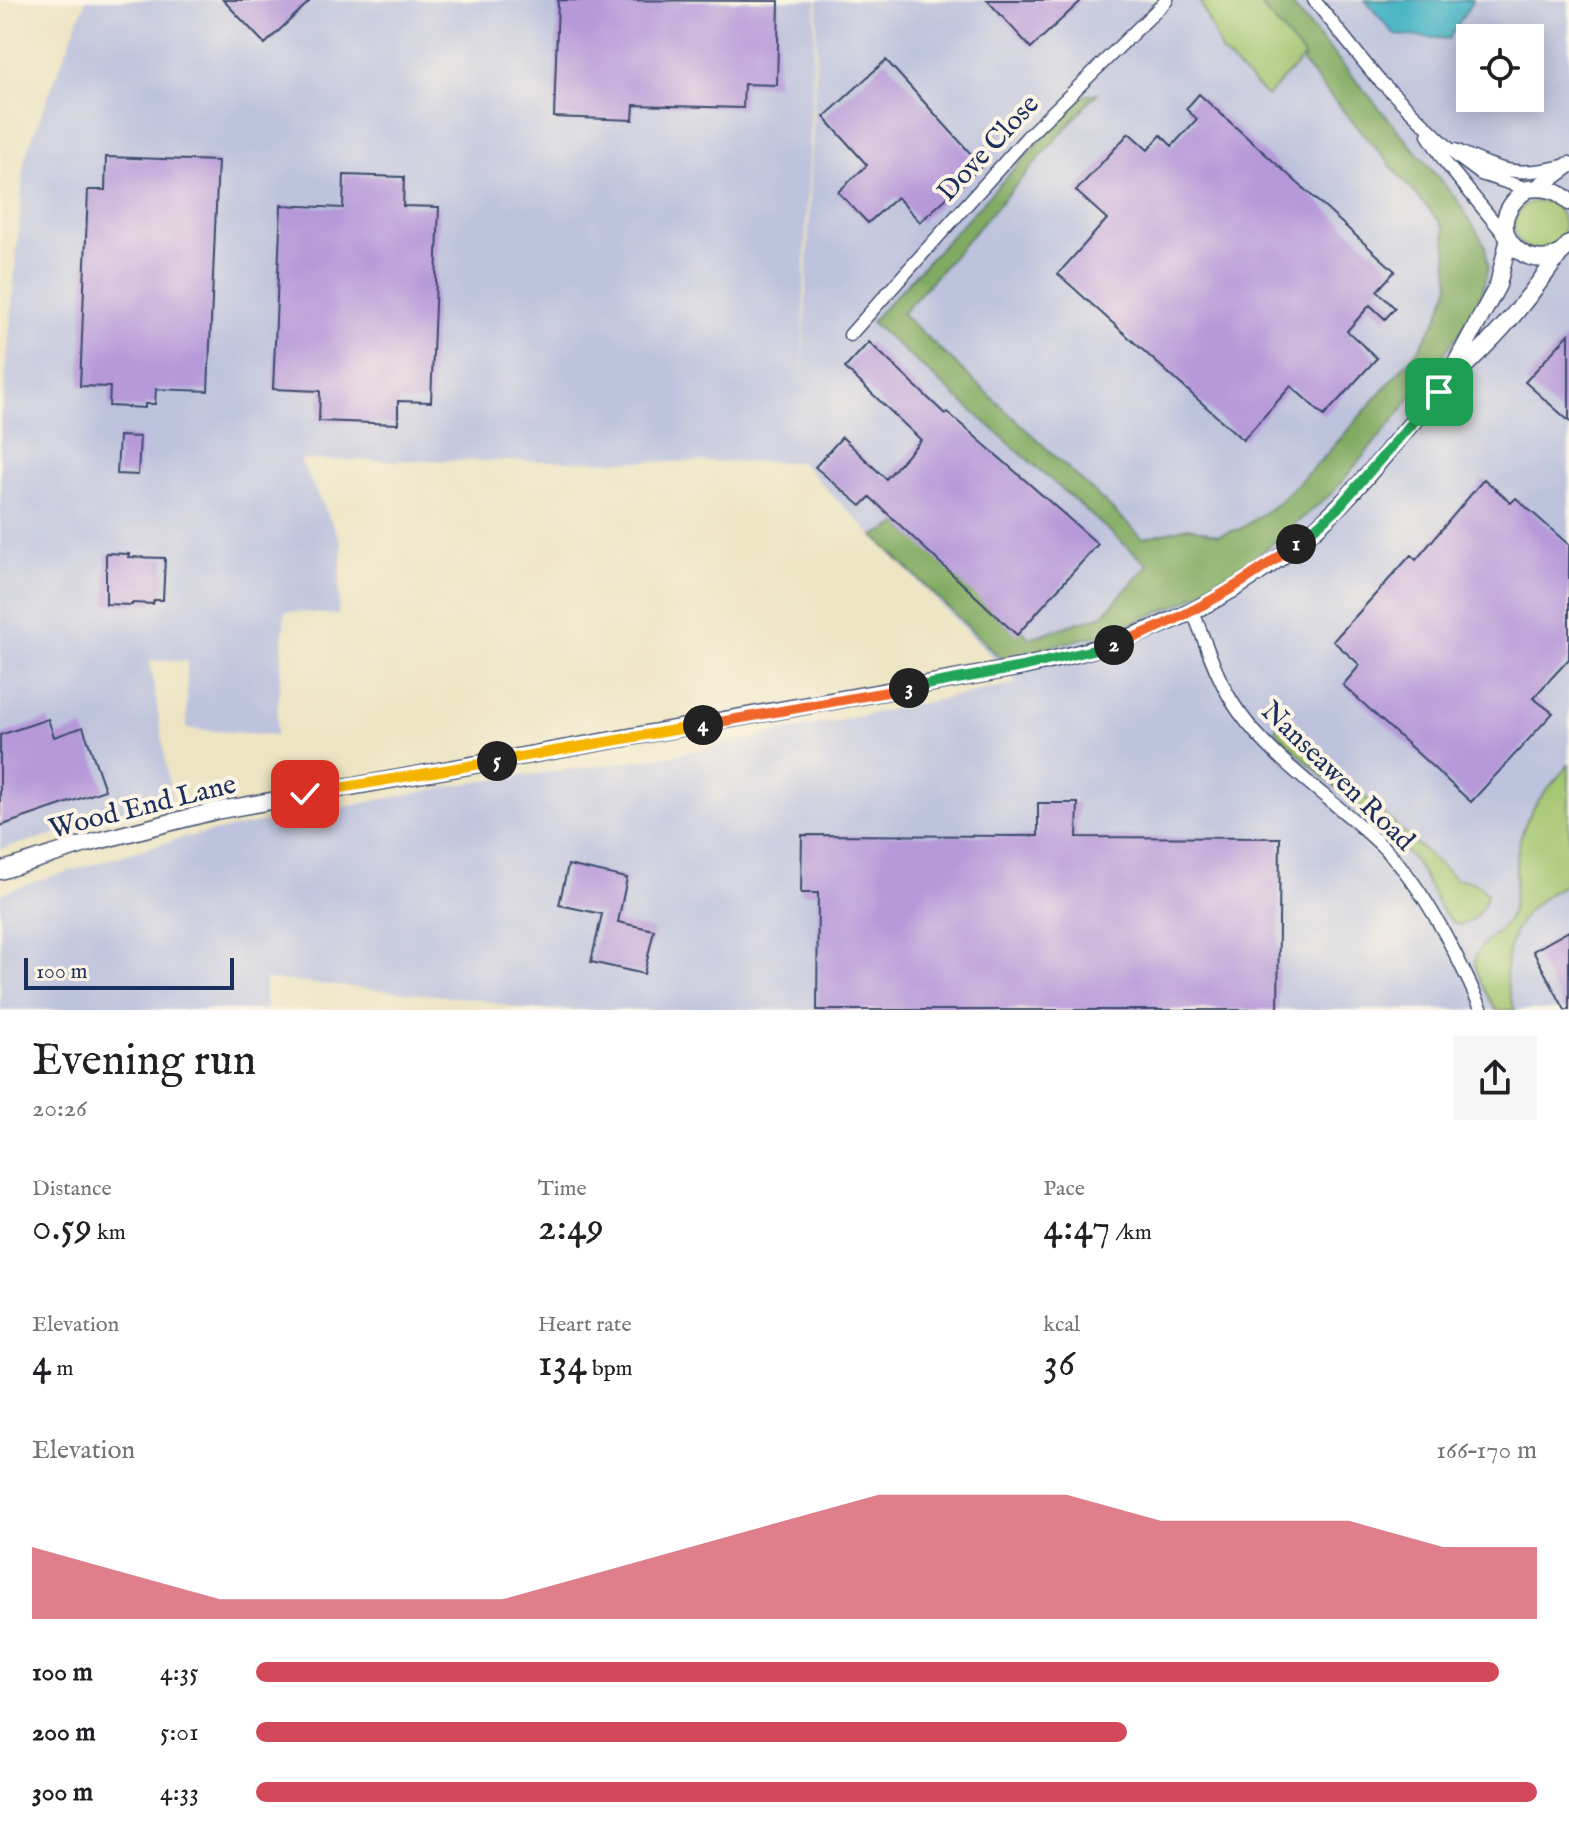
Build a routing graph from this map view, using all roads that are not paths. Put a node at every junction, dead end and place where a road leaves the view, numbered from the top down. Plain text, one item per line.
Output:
1 (1167, 0) edge
2 (1314, 0) edge
3 (1421, 124) junction
4 (1448, 147) junction
5 (1569, 165) edge
6 (1532, 188) junction
7 (1569, 202) edge
8 (1506, 238) junction
9 (1566, 253) edge
10 (850, 335) dead end
11 (1439, 392) junction
12 (1193, 612) junction
13 (0, 871) edge
14 (1482, 1010) edge

1 - 10 street, Dove Close
2 - 3 street
3 - 4 street
3 - 8 street
4 - 5 street
4 - 6 street
5 - 6 street
6 - 7 street
6 - 8 street, Wood End Lane
8 - 9 street
8 - 11 street, Wood End Lane
9 - 11 street, Wood End Lane
11 - 12 street, Wood End Lane
12 - 13 street, Wood End Lane
12 - 14 street, Nanseawen Road

